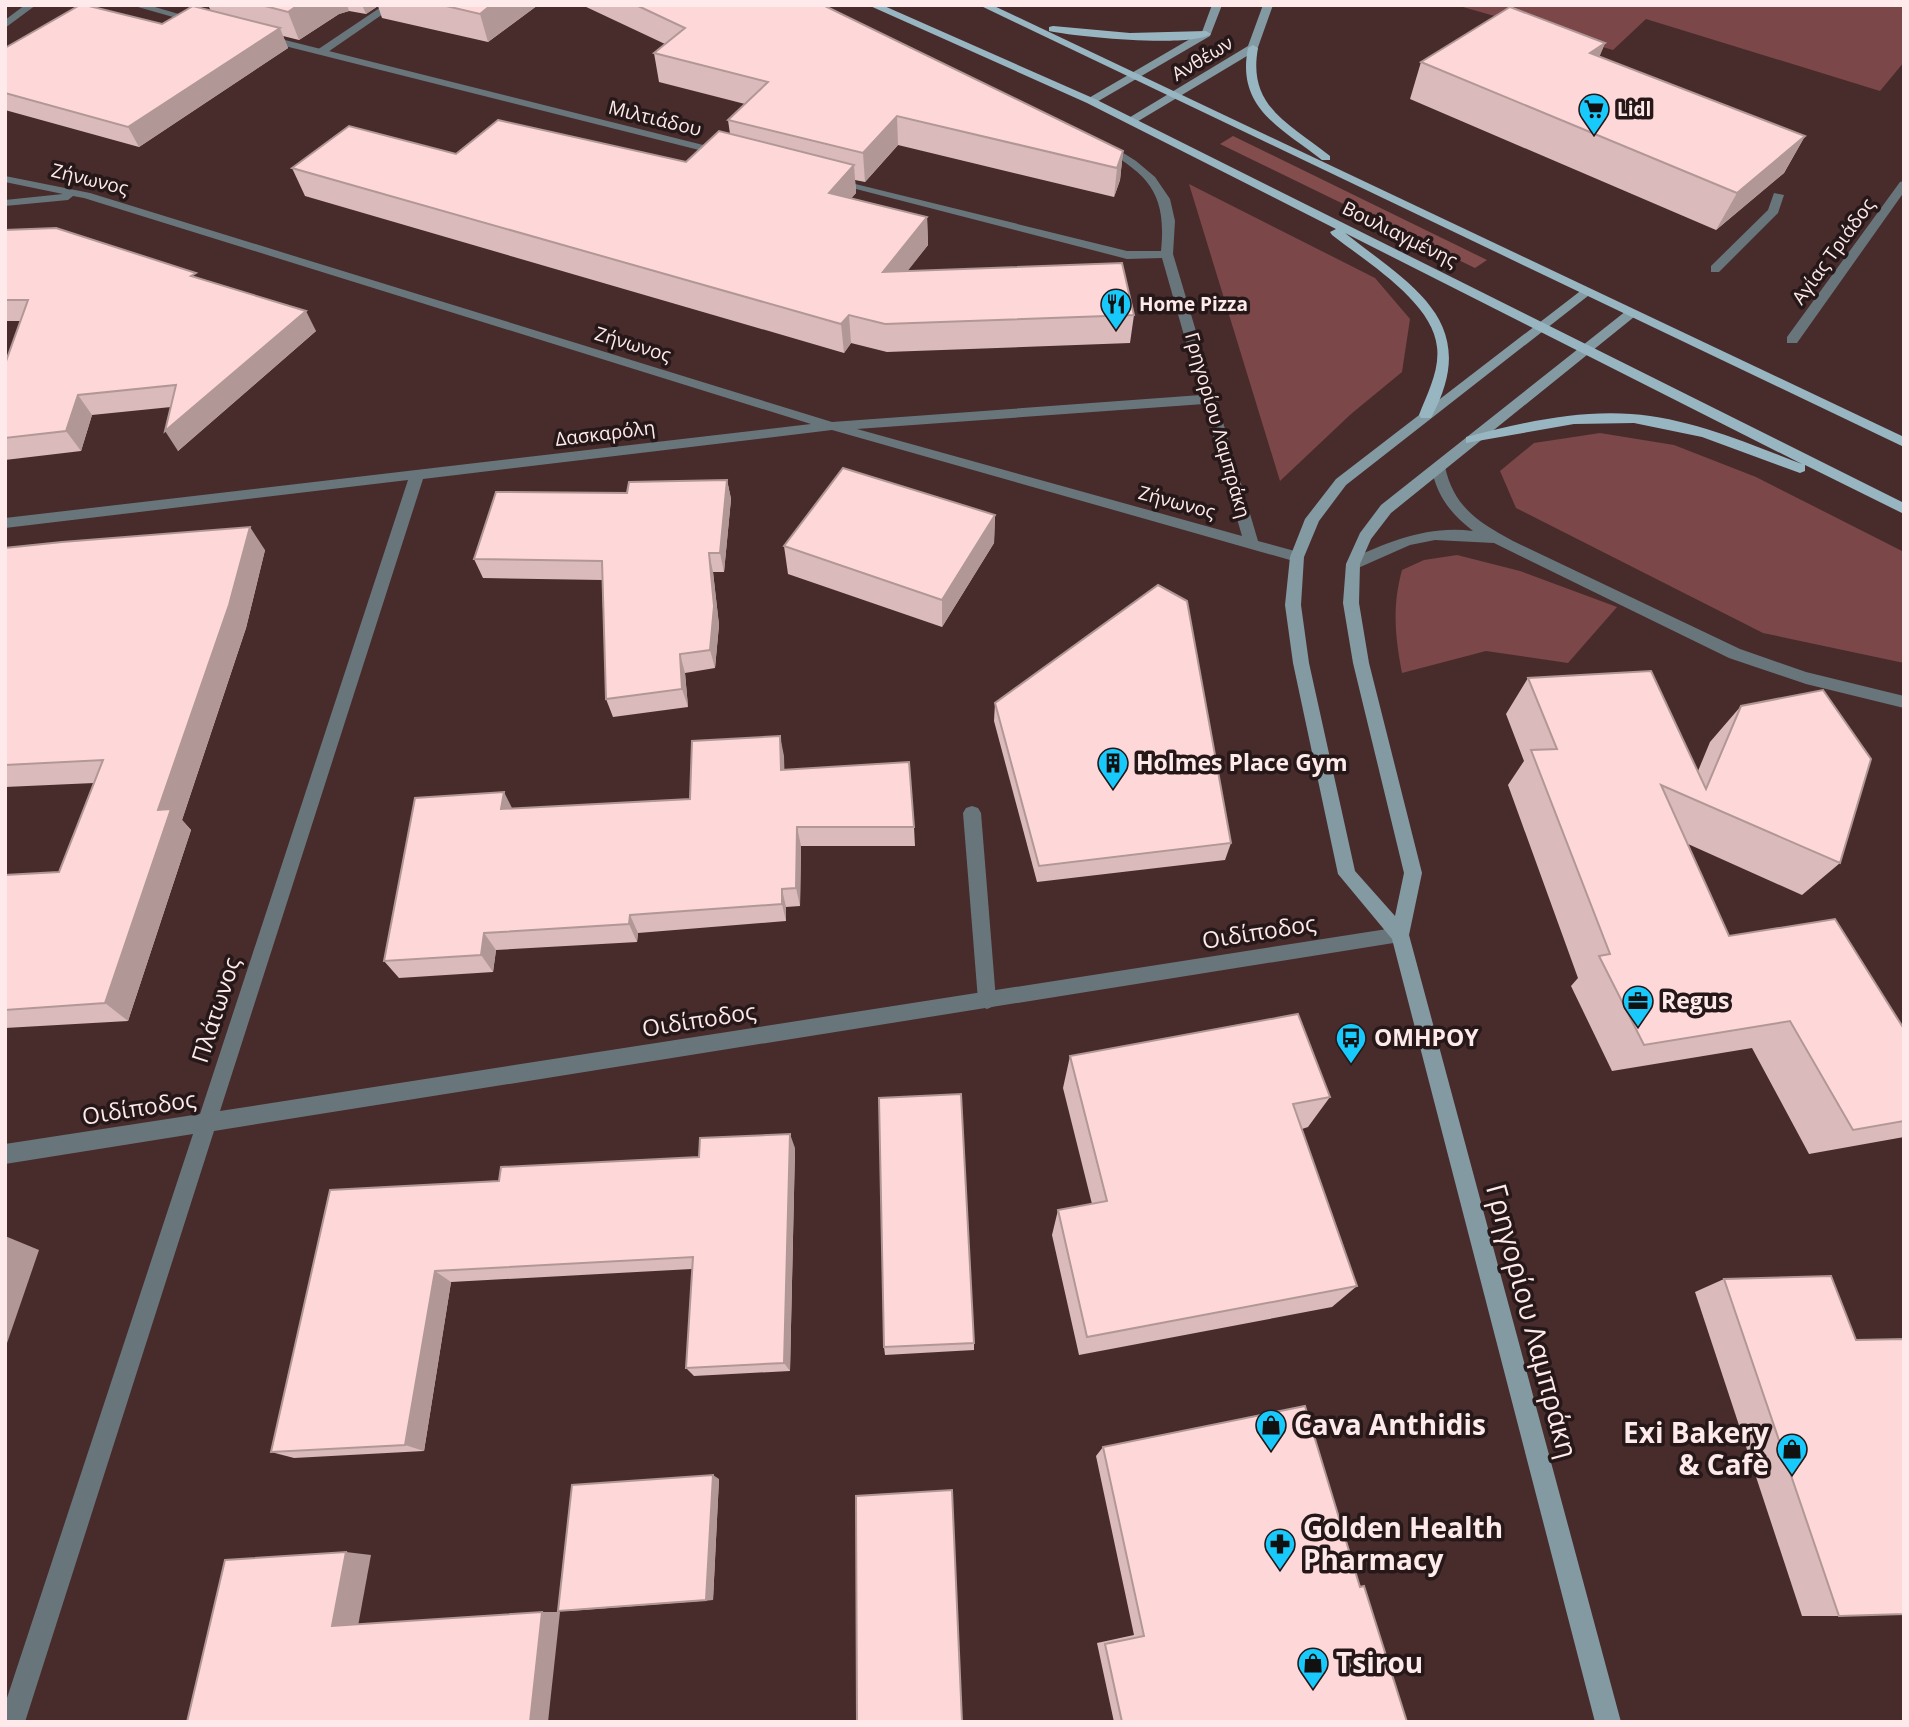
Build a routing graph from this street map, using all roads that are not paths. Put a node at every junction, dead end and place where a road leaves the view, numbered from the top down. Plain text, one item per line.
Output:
1 (31, 5) edge
2 (136, 5) edge
3 (391, 5) edge
4 (873, 5) edge
5 (984, 5) edge
6 (1217, 5) edge
7 (1268, 5) edge
8 (204, 20) edge
9 (5, 25) edge
10 (1034, 26) junction
11 (247, 33) edge
12 (1206, 34) junction
13 (1253, 48) junction
14 (321, 52) junction
15 (1136, 75) junction
16 (1176, 94) junction
17 (1091, 102) junction
18 (1130, 121) junction
19 (1085, 136) edge
20 (738, 157) edge
21 (818, 177) edge
22 (1351, 177) junction
23 (5, 179) edge
24 (1904, 184) edge
25 (86, 195) junction
26 (1778, 195) edge
27 (5, 203) edge
28 (1312, 212) junction
29 (1167, 254) junction
30 (1716, 269) dead end
31 (1587, 292) junction
32 (1630, 314) junction
33 (1542, 326) junction
34 (1792, 340) dead end
35 (1586, 348) junction
36 (1212, 399) junction
37 (1426, 415) junction
38 (832, 426) junction
39 (1471, 440) junction
40 (1904, 443) edge
41 (1438, 467) junction
42 (416, 475) junction
43 (1869, 492) junction
44 (1904, 509) edge
45 (5, 523) edge
46 (1251, 542) junction
47 (1506, 542) junction
48 (1297, 557) junction
49 (1353, 564) junction
50 (1904, 702) edge
51 (972, 813) dead end
52 (1400, 935) junction
53 (987, 1000) junction
54 (206, 1121) junction
55 (5, 1154) edge
56 (12, 1722) edge
57 (1608, 1722) edge

1 - 9 street
2 - 8 street
3 - 14 street
4 - 17 main road, Βουλιαγμένης
5 - 10 main road, Βουλιαγμένης
6 - 12 main road, Ανθέων
7 - 13 main road, Ανθέων
10 - 12 main road
10 - 15 main road, Βουλιαγμένης
11 - 14 street, Μιλτιάδου
12 - 15 main road, Ανθέων
13 - 16 main road, Ανθέων
13 - 22 main road
14 - 20 street, Μιλτιάδου
15 - 16 main road, Βουλιαγμένης
15 - 17 main road, Ανθέων
16 - 18 main road, Ανθέων
16 - 22 main road, Βουλιαγμένης
17 - 18 main road, Βουλιαγμένης
18 - 28 main road, Βουλιαγμένης
19 - 29 street, Γρηγορίου Λαμπράκη
21 - 29 street
22 - 31 main road, Βουλιαγμένης
23 - 25 street, Ζήνωνος
24 - 34 street, Αγίας Τριάδος
25 - 27 street
25 - 38 street, Ζήνωνος
26 - 30 street
28 - 33 main road, Βουλιαγμένης
28 - 37 main road
29 - 36 street, Γρηγορίου Λαμπράκη
31 - 32 main road, Βουλιαγμένης
31 - 33 main road, Γρηγορίου Λαμπράκη
32 - 35 main road, Γρηγορίου Λαμπράκη
32 - 40 main road, Βουλιαγμένης
33 - 35 main road, Βουλιαγμένης
33 - 37 main road, Γρηγορίου Λαμπράκη
35 - 39 main road, Γρηγορίου Λαμπράκη
35 - 43 main road, Βουλιαγμένης
36 - 38 street, Δασκαρόλη
36 - 46 street, Γρηγορίου Λαμπράκη
37 - 48 main road, Γρηγορίου Λαμπράκη
38 - 42 street, Δασκαρόλη
38 - 46 street, Ζήνωνος
39 - 41 main road, Γρηγορίου Λαμπράκη
39 - 43 main road
41 - 47 street
41 - 49 main road, Γρηγορίου Λαμπράκη
42 - 45 street, Δασκαρόλη
42 - 54 street, Πλάτωνος
43 - 44 main road, Βουλιαγμένης
46 - 48 street, Γρηγορίου Λαμπράκη
47 - 49 street
47 - 50 street
48 - 52 main road, Γρηγορίου Λαμπράκη
49 - 52 main road, Γρηγορίου Λαμπράκη
51 - 53 street
52 - 53 street, Οιδίποδος
52 - 57 main road, Γρηγορίου Λαμπράκη
53 - 54 street, Οιδίποδος
54 - 55 street, Οιδίποδος
54 - 56 street, Πλάτωνος

